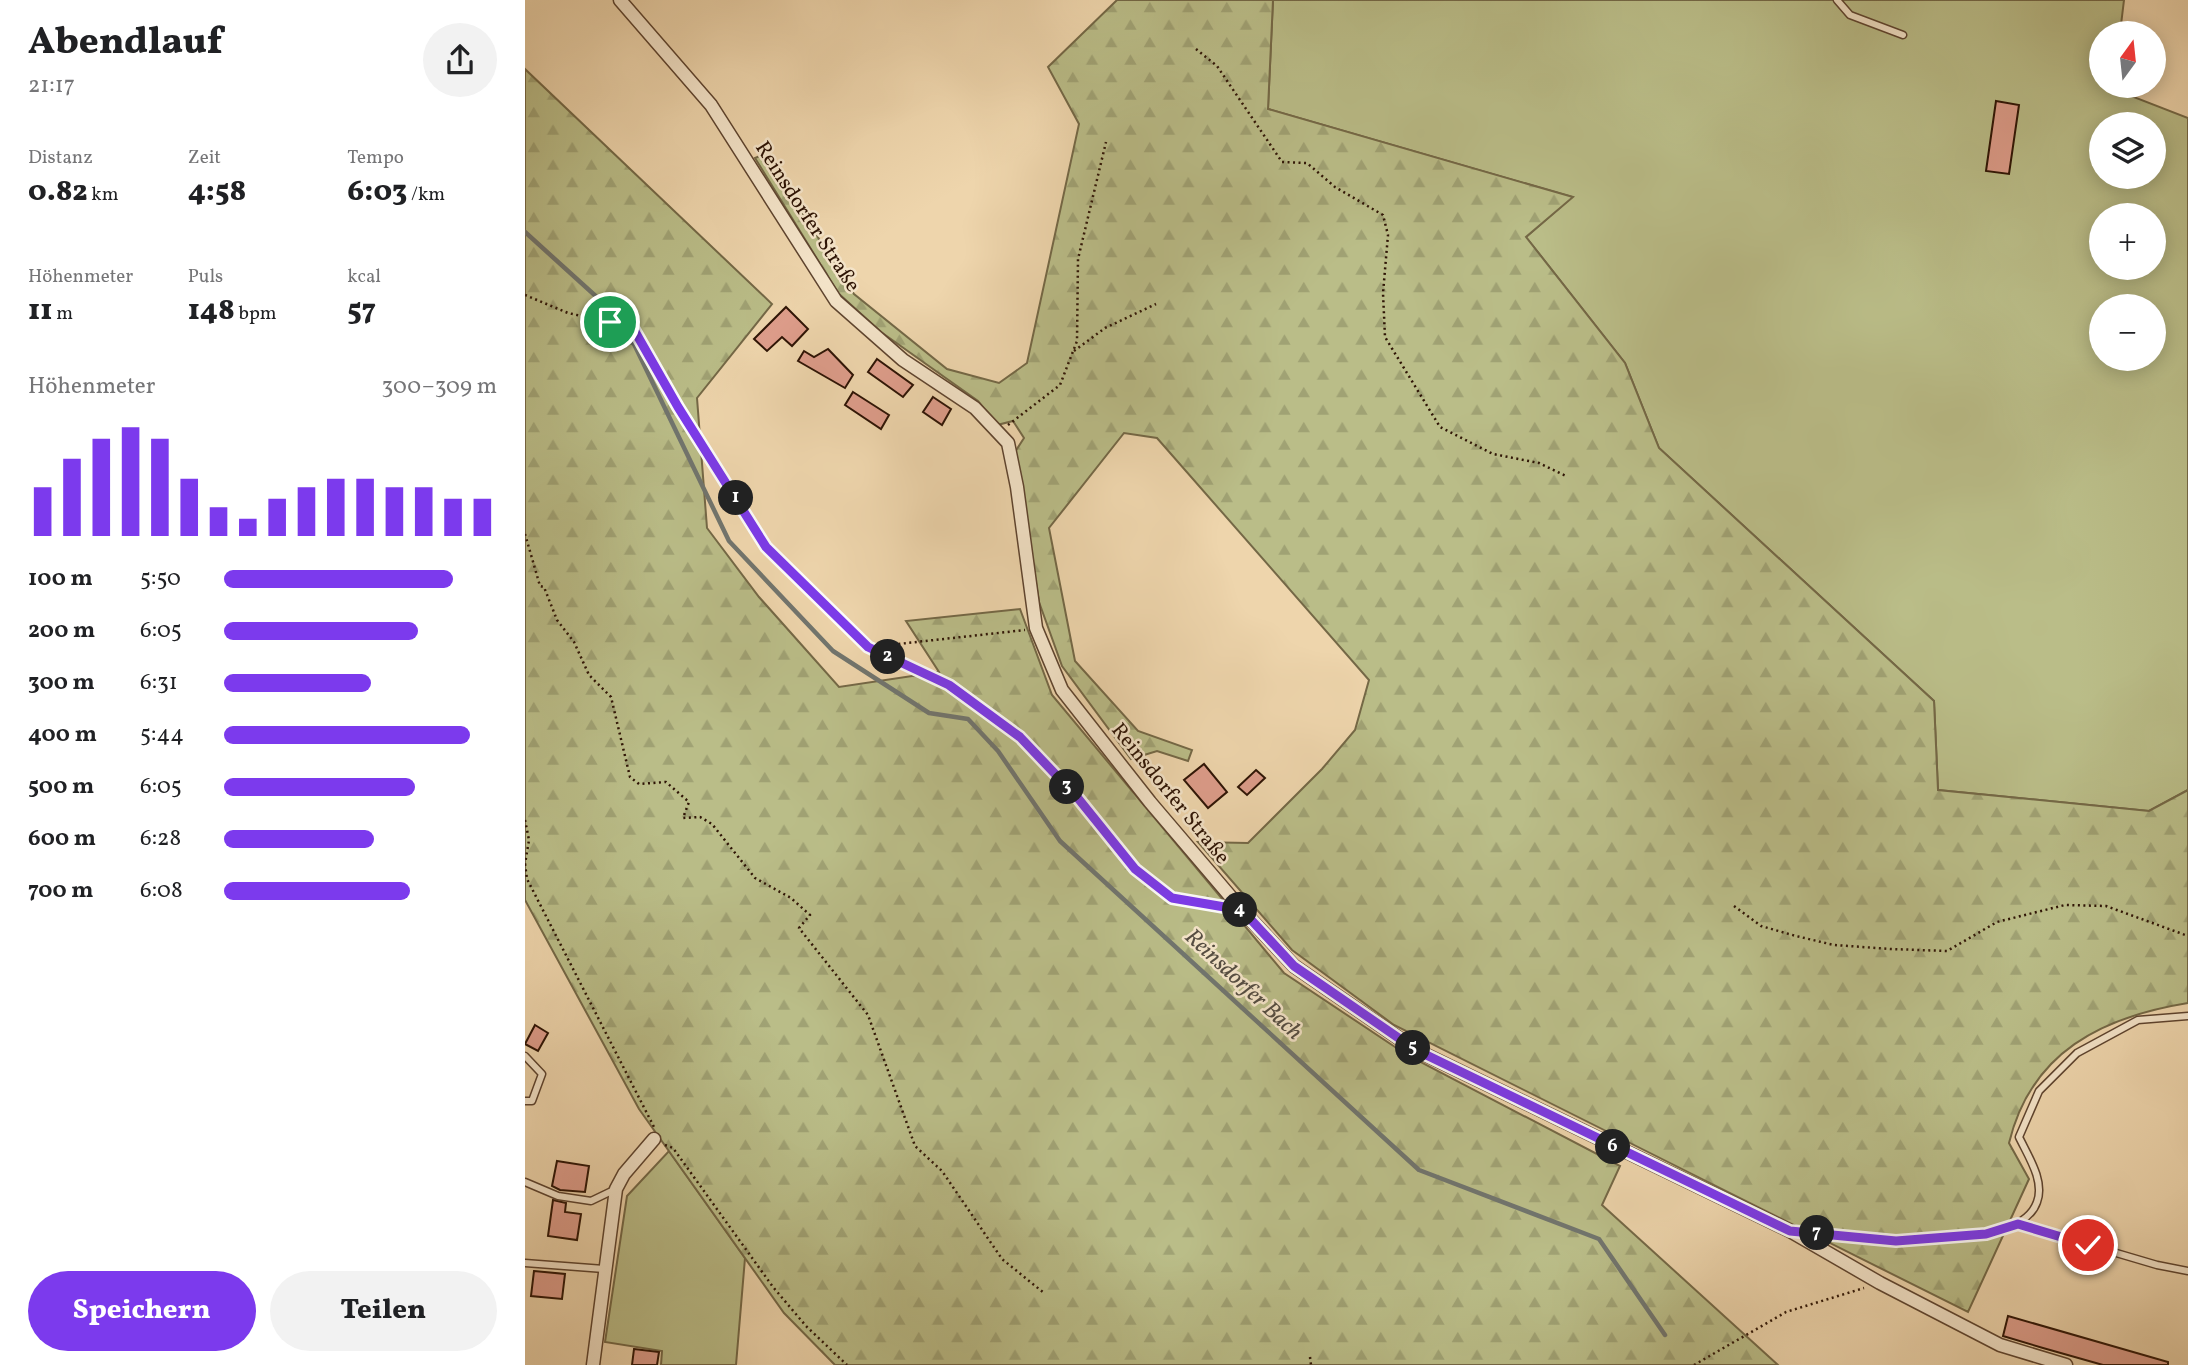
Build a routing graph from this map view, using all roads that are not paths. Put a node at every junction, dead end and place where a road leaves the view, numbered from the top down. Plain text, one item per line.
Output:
1 (620, 0) edge
2 (1837, 0) edge
3 (1903, 35) dead end
4 (2188, 1016) edge
5 (525, 1056) edge
6 (525, 1101) edge
7 (654, 1139) dead end
8 (525, 1182) edge
9 (616, 1189) junction
10 (2018, 1224) junction
11 (1790, 1231) junction
12 (525, 1263) edge
13 (604, 1269) junction
14 (2188, 1270) edge
15 (593, 1365) edge
16 (2066, 1365) edge

1 - 11 street, Reinsdorfer Straße
2 - 3 lane
4 - 10 lane
5 - 6 lane
7 - 9 street
8 - 9 lane
9 - 13 street
10 - 11 lane
10 - 14 lane
11 - 16 street, Reinsdorfer Straße
12 - 13 lane
13 - 15 street

